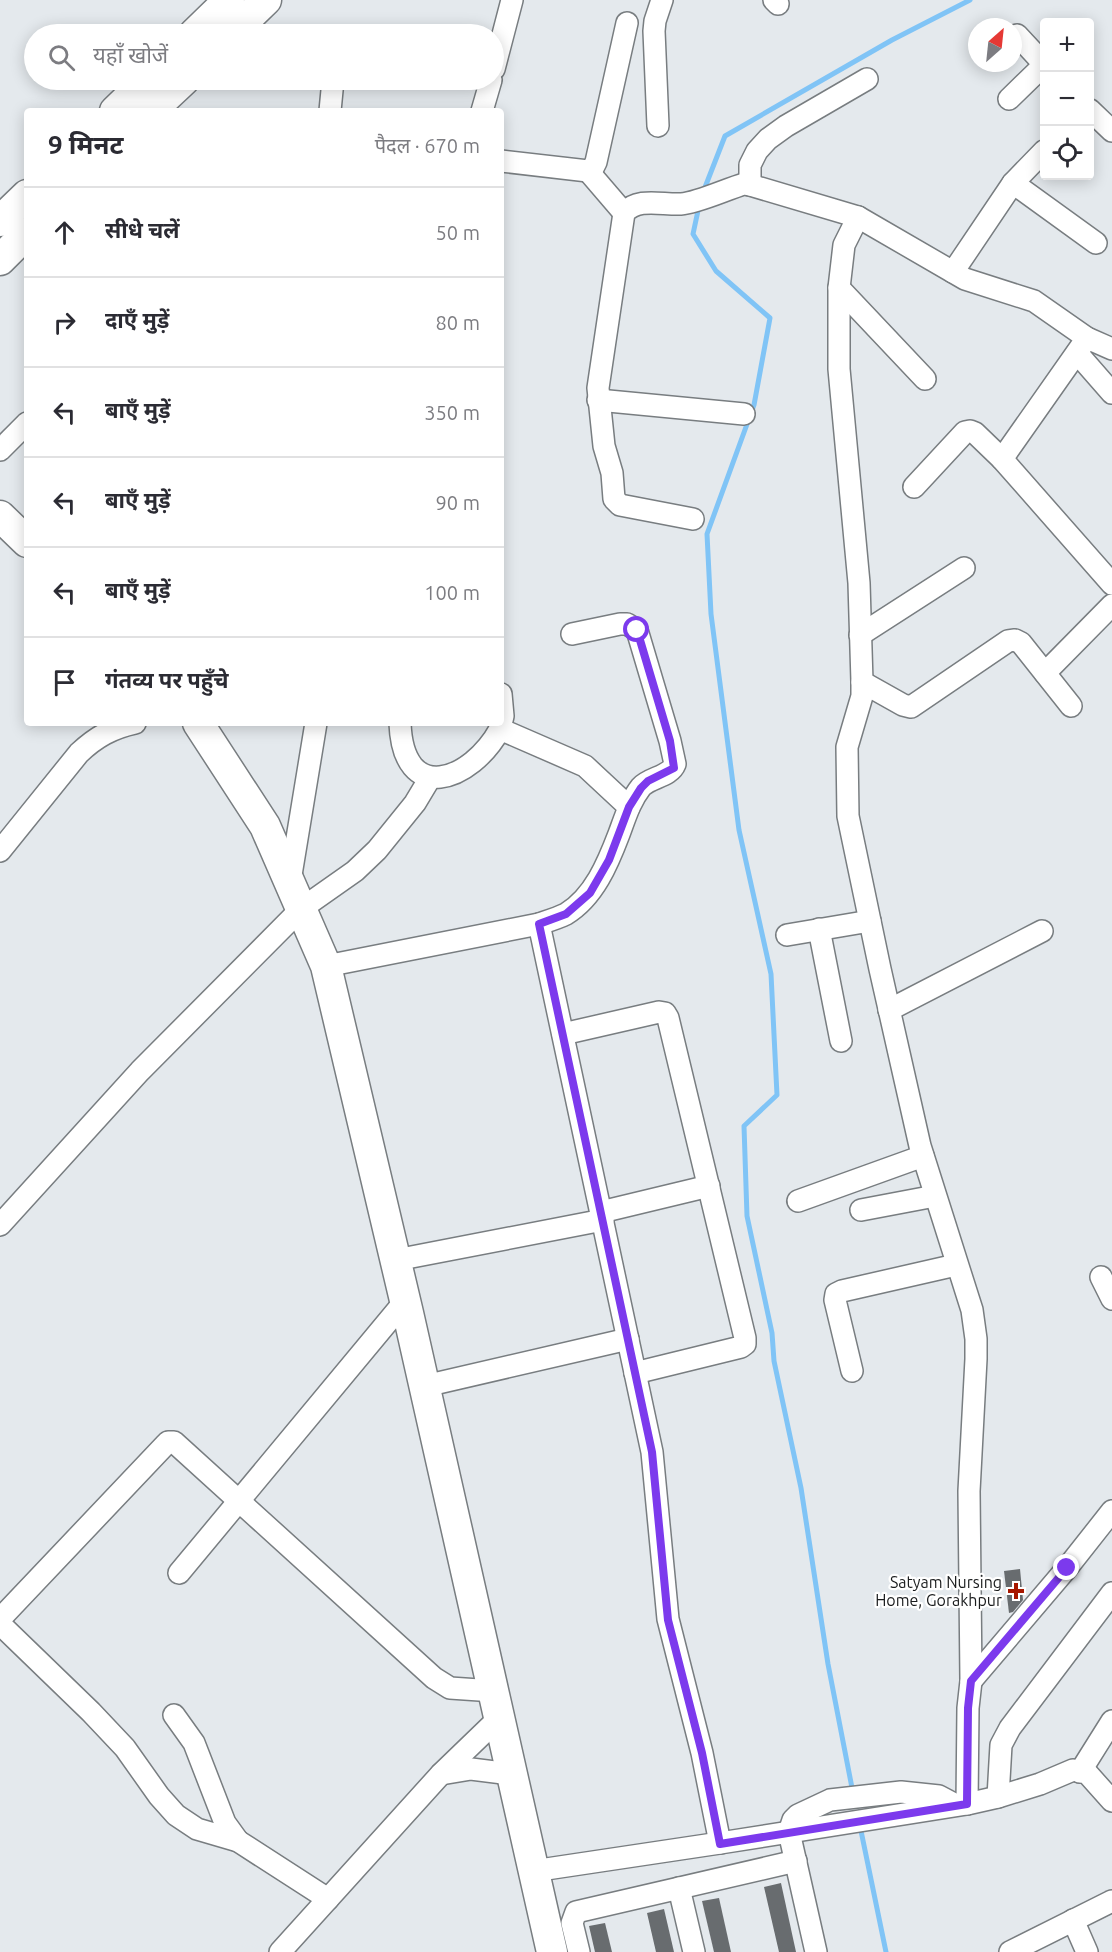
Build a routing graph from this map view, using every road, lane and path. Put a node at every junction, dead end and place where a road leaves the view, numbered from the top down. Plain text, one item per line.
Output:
1 (229, 0) edge
2 (266, 0) edge
3 (512, 0) edge
4 (662, 0) edge
5 (627, 23) dead end
6 (204, 24) edge
7 (241, 24) edge
8 (504, 31) edge
9 (1022, 40) edge
10 (1040, 60) edge
11 (1040, 68) edge
12 (867, 79) dead end
13 (136, 90) edge
14 (173, 90) edge
15 (332, 90) edge
16 (488, 90) edge
17 (1009, 99) dead end
18 (117, 108) edge
19 (154, 108) edge
20 (330, 108) edge
21 (483, 108) edge
22 (1094, 115) edge
23 (658, 126) dead end
24 (1112, 131) edge
25 (1040, 155) edge
26 (504, 161) edge
27 (588, 171) junction
28 (1013, 183) junction
29 (747, 184) junction
30 (24, 198) edge
31 (624, 213) junction
32 (858, 217) junction
33 (0, 221) edge
34 (24, 236) edge
35 (1096, 243) dead end
36 (0, 260) edge
37 (953, 272) junction
38 (839, 288) junction
39 (1082, 345) junction
40 (1112, 349) edge
41 (925, 379) dead end
42 (1112, 393) edge
43 (598, 400) junction
44 (744, 414) dead end
45 (24, 426) edge
46 (0, 450) edge
47 (1002, 459) junction
48 (914, 487) dead end
49 (0, 516) edge
50 (693, 519) dead end
51 (24, 540) edge
52 (964, 568) dead end
53 (1112, 584) edge
54 (1112, 604) edge
55 (572, 634) dead end
56 (860, 635) junction
57 (1044, 673) junction
58 (862, 682) junction
59 (1071, 706) dead end
60 (125, 726) edge
61 (200, 726) edge
62 (316, 726) edge
63 (400, 726) edge
64 (501, 726) edge
65 (500, 729) junction
66 (430, 778) junction
67 (629, 807) junction
68 (0, 851) edge
69 (295, 895) junction
70 (870, 921) junction
71 (539, 924) junction
72 (819, 929) junction
73 (1042, 931) dead end
74 (787, 935) dead end
75 (326, 966) junction
76 (889, 1010) junction
77 (563, 1034) junction
78 (841, 1041) dead end
79 (923, 1156) junction
80 (709, 1186) junction
81 (935, 1196) junction
82 (798, 1201) dead end
83 (861, 1210) dead end
84 (602, 1216) junction
85 (0, 1225) edge
86 (396, 1260) junction
87 (956, 1265) junction
88 (1101, 1277) dead end
89 (1112, 1299) edge
90 (405, 1301) junction
91 (628, 1339) junction
92 (852, 1371) dead end
93 (635, 1373) junction
94 (425, 1386) junction
95 (239, 1500) junction
96 (1112, 1511) edge
97 (179, 1573) dead end
98 (1112, 1593) edge
99 (0, 1619) edge
100 (0, 1624) edge
101 (971, 1681) junction
102 (496, 1705) junction
103 (174, 1715) dead end
104 (1112, 1721) edge
105 (1080, 1772) junction
106 (441, 1774) junction
107 (511, 1774) junction
108 (998, 1797) junction
109 (1112, 1801) edge
110 (962, 1804) junction
111 (789, 1832) junction
112 (238, 1841) junction
113 (720, 1844) junction
114 (796, 1860) junction
115 (533, 1871) junction
116 (679, 1888) junction
117 (328, 1899) junction
118 (1112, 1901) edge
119 (1073, 1920) junction
120 (280, 1952) edge
121 (552, 1952) edge
122 (579, 1952) edge
123 (694, 1952) edge
124 (816, 1952) edge
125 (1010, 1952) edge
126 (1086, 1952) edge

1 - 6 highway
2 - 7 highway
3 - 8 street
4 - 23 street
5 - 27 street
9 - 10 street
11 - 17 street
12 - 29 street
13 - 18 highway
14 - 19 highway
15 - 20 street
16 - 21 street
22 - 24 street
25 - 28 street
26 - 27 street
27 - 31 street
28 - 35 street
28 - 37 street
29 - 31 street
29 - 32 street
30 - 33 highway
31 - 43 street
32 - 37 street
32 - 38 street
34 - 36 highway
37 - 39 street
38 - 41 street
38 - 56 street
39 - 40 street
39 - 42 street
39 - 47 street
43 - 44 street
43 - 50 street
45 - 46 street
47 - 48 street
47 - 53 street
49 - 51 highway
52 - 56 street
54 - 57 street
55 - 67 street
56 - 58 street
57 - 58 street
57 - 59 street
58 - 70 street
60 - 68 street
61 - 69 highway
62 - 69 street
63 - 66 street
64 - 65 street
65 - 66 street
65 - 67 street
66 - 69 street
67 - 71 street
69 - 75 highway
69 - 85 street
70 - 72 street
70 - 76 street
71 - 75 street
71 - 77 street
72 - 74 street
72 - 78 street
73 - 76 street
75 - 86 highway
76 - 79 street
77 - 80 street
77 - 84 street
79 - 81 street
79 - 82 street
80 - 84 street
80 - 93 street
81 - 83 street
81 - 87 street
84 - 86 street
84 - 91 street
86 - 90 highway
87 - 92 street
87 - 101 street
88 - 89 street
90 - 94 highway
90 - 95 street
91 - 93 street
91 - 94 street
93 - 113 street
94 - 102 highway
95 - 97 street
95 - 99 street
95 - 102 street
96 - 101 street
98 - 108 street
100 - 112 street
101 - 110 street
102 - 106 street
102 - 107 highway
103 - 112 street
104 - 105 street
105 - 108 street
105 - 109 street
106 - 107 street
106 - 117 street
107 - 115 highway
108 - 110 street
110 - 111 street
110 - 111 street
111 - 113 street
111 - 114 street
112 - 117 street
113 - 115 street
114 - 116 street
114 - 124 street
115 - 121 highway
116 - 122 street
116 - 123 street
117 - 120 street
118 - 119 street
119 - 125 street
119 - 126 street

